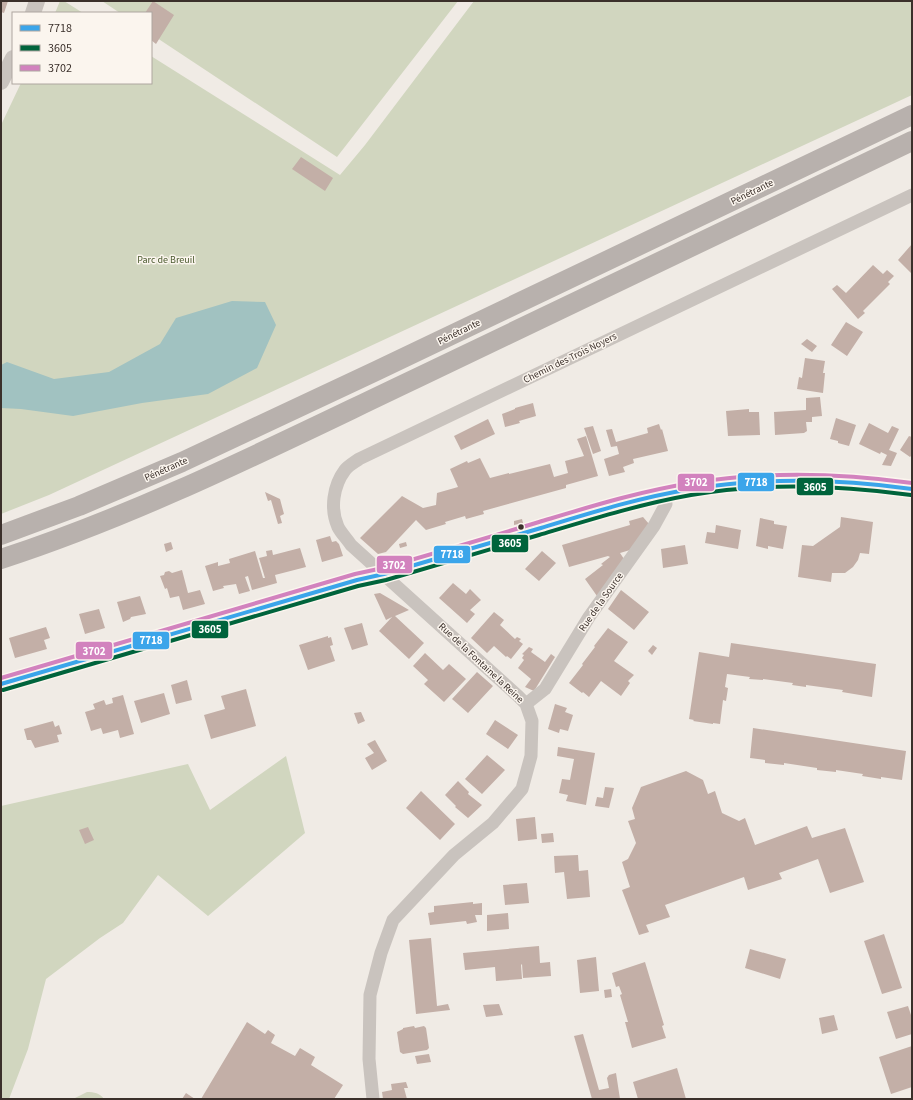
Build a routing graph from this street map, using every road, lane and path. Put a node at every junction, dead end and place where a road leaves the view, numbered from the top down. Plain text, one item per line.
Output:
1 (12, 60) edge
2 (1, 82) edge
3 (912, 115) edge
4 (912, 141) edge
5 (912, 195) edge
6 (912, 489) edge
7 (664, 494) junction
8 (1, 535) edge
9 (1, 559) edge
10 (384, 574) junction
11 (1, 684) edge
12 (526, 704) junction
13 (373, 1099) edge

1 - 2 street
3 - 8 main road, Pénétrante
4 - 9 main road
5 - 10 street, Chemin des Trois Noyers
6 - 7 street
7 - 10 street
7 - 12 street, Rue de la Source
10 - 11 street
10 - 12 street, Rue de la Fontaine la Reine
12 - 13 street, Rue de la Fontaine la Reine

